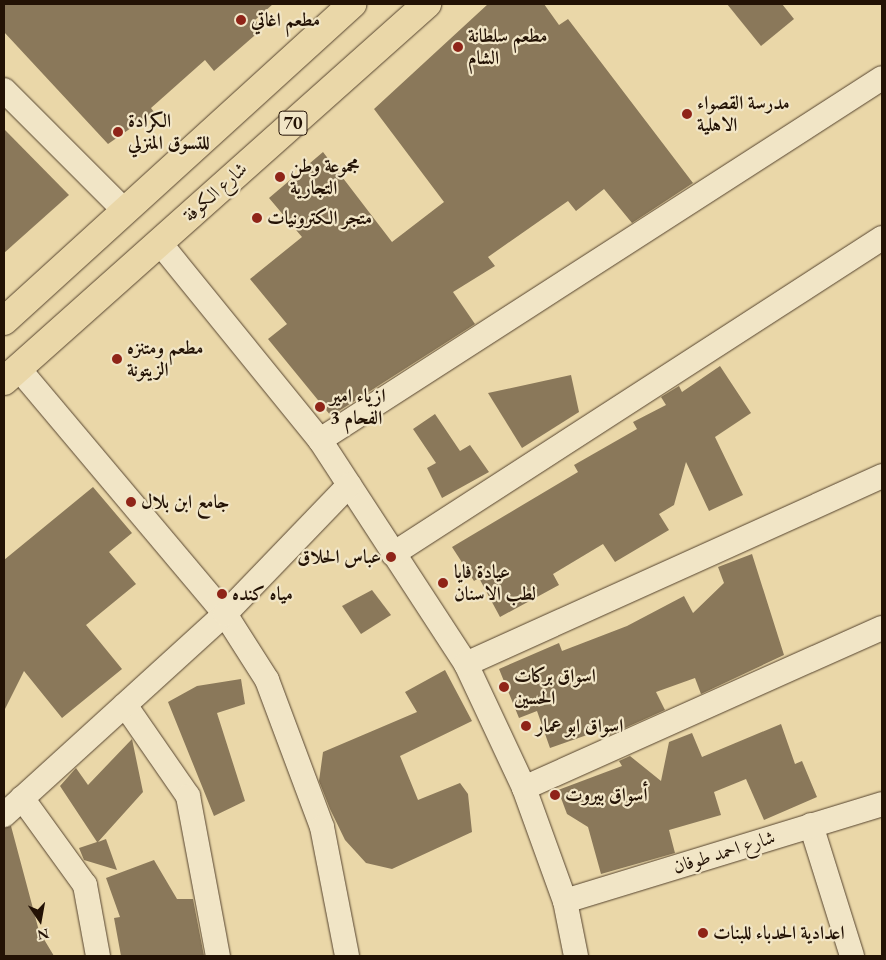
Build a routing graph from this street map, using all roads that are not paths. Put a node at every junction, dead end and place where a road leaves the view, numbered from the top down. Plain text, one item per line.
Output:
1 (352, 4) edge
2 (427, 4) edge
3 (882, 78) edge
4 (4, 90) edge
5 (124, 210) junction
6 (882, 238) edge
7 (159, 242) junction
8 (4, 321) edge
9 (11, 374) edge
10 (320, 440) junction
11 (882, 476) edge
12 (349, 485) junction
13 (393, 554) junction
14 (224, 614) junction
15 (882, 628) edge
16 (466, 664) junction
17 (125, 704) junction
18 (524, 788) junction
19 (22, 798) junction
20 (882, 804) edge
21 (4, 815) edge
22 (811, 826) junction
23 (565, 901) junction
24 (98, 956) edge
25 (218, 956) edge
26 (347, 956) edge
27 (576, 956) edge
28 (852, 956) edge

1 - 5 highway, 70
2 - 7 highway, شارع الكوفة / 70
3 - 10 street
4 - 5 street
5 - 8 highway, 70
6 - 13 street
7 - 9 highway, شارع الكوفة / 70
7 - 10 street
9 - 14 street
10 - 12 street
11 - 16 street
12 - 13 street
12 - 14 street
13 - 16 street
14 - 17 street
14 - 26 street
15 - 18 street
16 - 18 street
17 - 19 street
17 - 25 street
18 - 23 street
19 - 21 street
19 - 24 street
20 - 22 street, شارع احمد طوفان
22 - 23 street, شارع احمد طوفان
22 - 28 street
23 - 27 street

